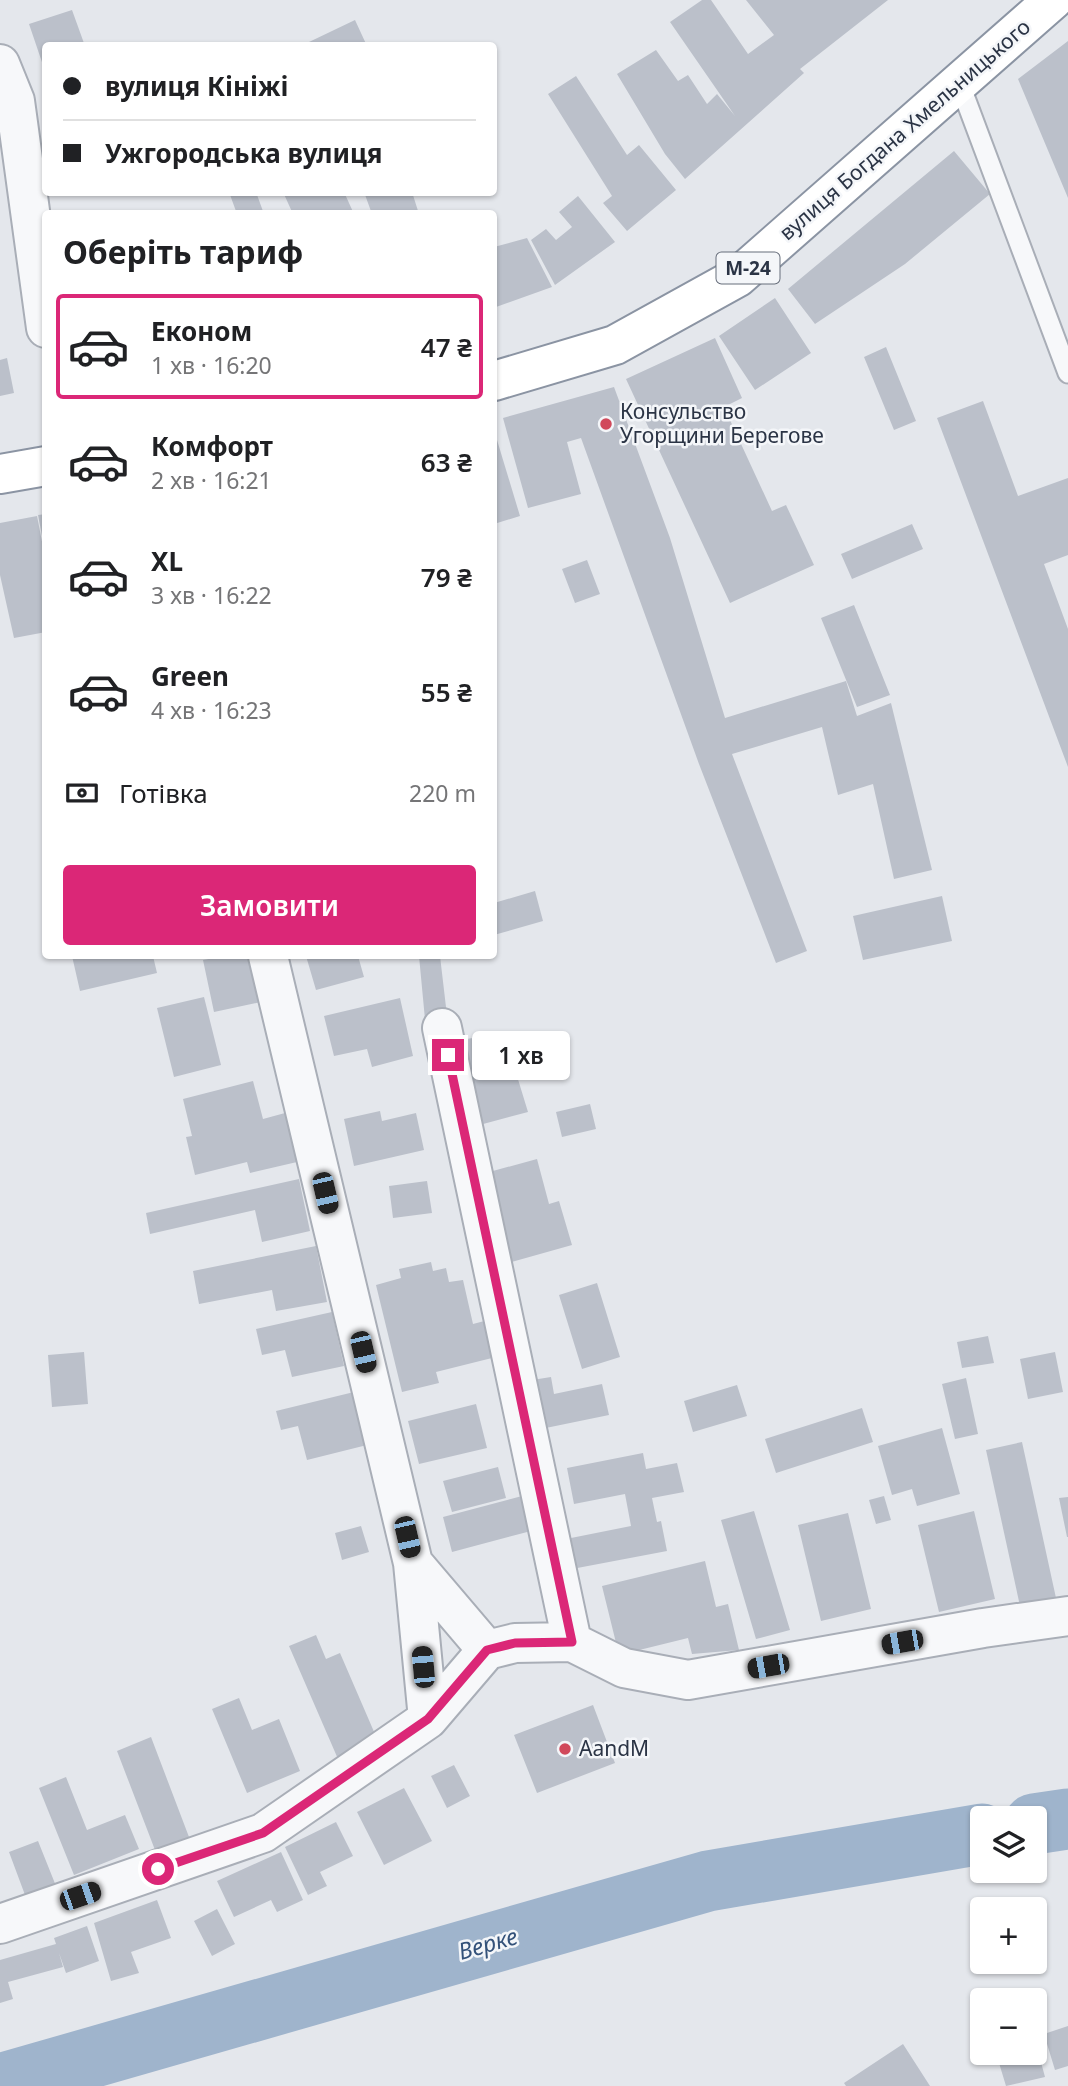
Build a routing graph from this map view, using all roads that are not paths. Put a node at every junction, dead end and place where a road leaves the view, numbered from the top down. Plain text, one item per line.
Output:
1 (1052, 0) edge
2 (0, 64) edge
3 (959, 82) junction
4 (42, 299) edge
5 (1068, 373) edge
6 (497, 380) edge
7 (42, 468) edge
8 (0, 474) edge
9 (269, 959) edge
10 (442, 1028) dead end
11 (413, 1563) junction
12 (1068, 1616) edge
13 (572, 1642) junction
14 (487, 1650) junction
15 (428, 1719) junction
16 (0, 1924) edge

1 - 3 highway, вулиця Богдана Хмельницького / М-24
2 - 4 street
3 - 5 lane
3 - 6 highway, вулиця Богдана Хмельницького / М-24
7 - 8 highway
9 - 11 street
10 - 13 street
11 - 14 street
11 - 15 street
12 - 13 street
13 - 14 street
14 - 15 street
15 - 16 street

